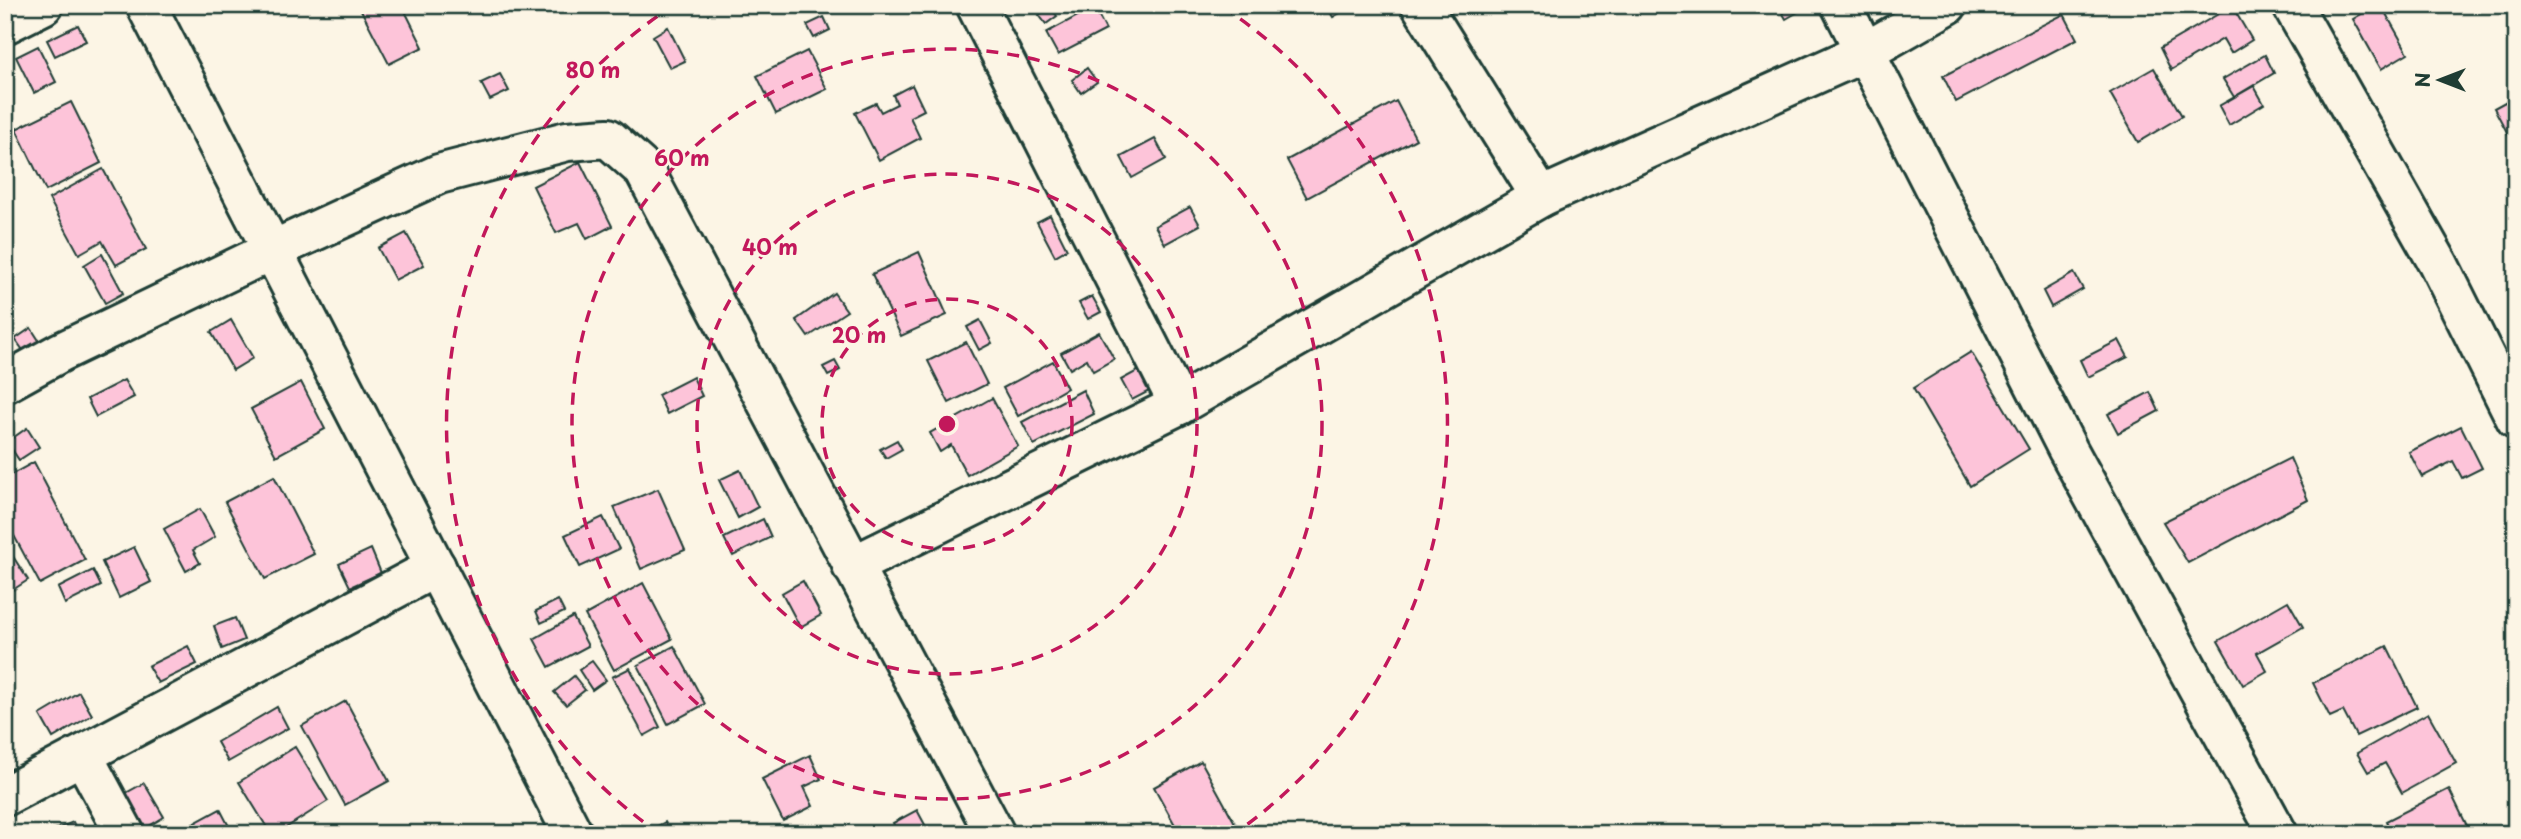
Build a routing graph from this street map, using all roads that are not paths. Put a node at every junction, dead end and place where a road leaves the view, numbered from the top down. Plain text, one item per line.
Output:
1 (44, 5) edge
2 (146, 5) edge
3 (976, 5) edge
4 (1421, 5) edge
5 (1841, 5) edge
6 (1947, 5) edge
7 (2292, 5) edge
8 (5, 24) edge
9 (1865, 52) junction
10 (1541, 197) junction
11 (273, 250) junction
12 (5, 383) edge
13 (1179, 405) junction
14 (2516, 419) edge
15 (852, 566) junction
16 (436, 567) junction
17 (83, 756) junction
18 (5, 796) edge
19 (125, 834) edge
20 (573, 834) edge
21 (995, 834) edge
22 (2278, 834) edge

1 - 8 street
2 - 11 street
3 - 13 street
4 - 10 street
5 - 9 street
6 - 9 street
7 - 14 street
9 - 10 street
9 - 22 street
10 - 13 street
11 - 12 street
11 - 15 street
11 - 16 street
13 - 15 street
15 - 21 street
16 - 17 street
16 - 20 street
17 - 18 street
17 - 19 street

